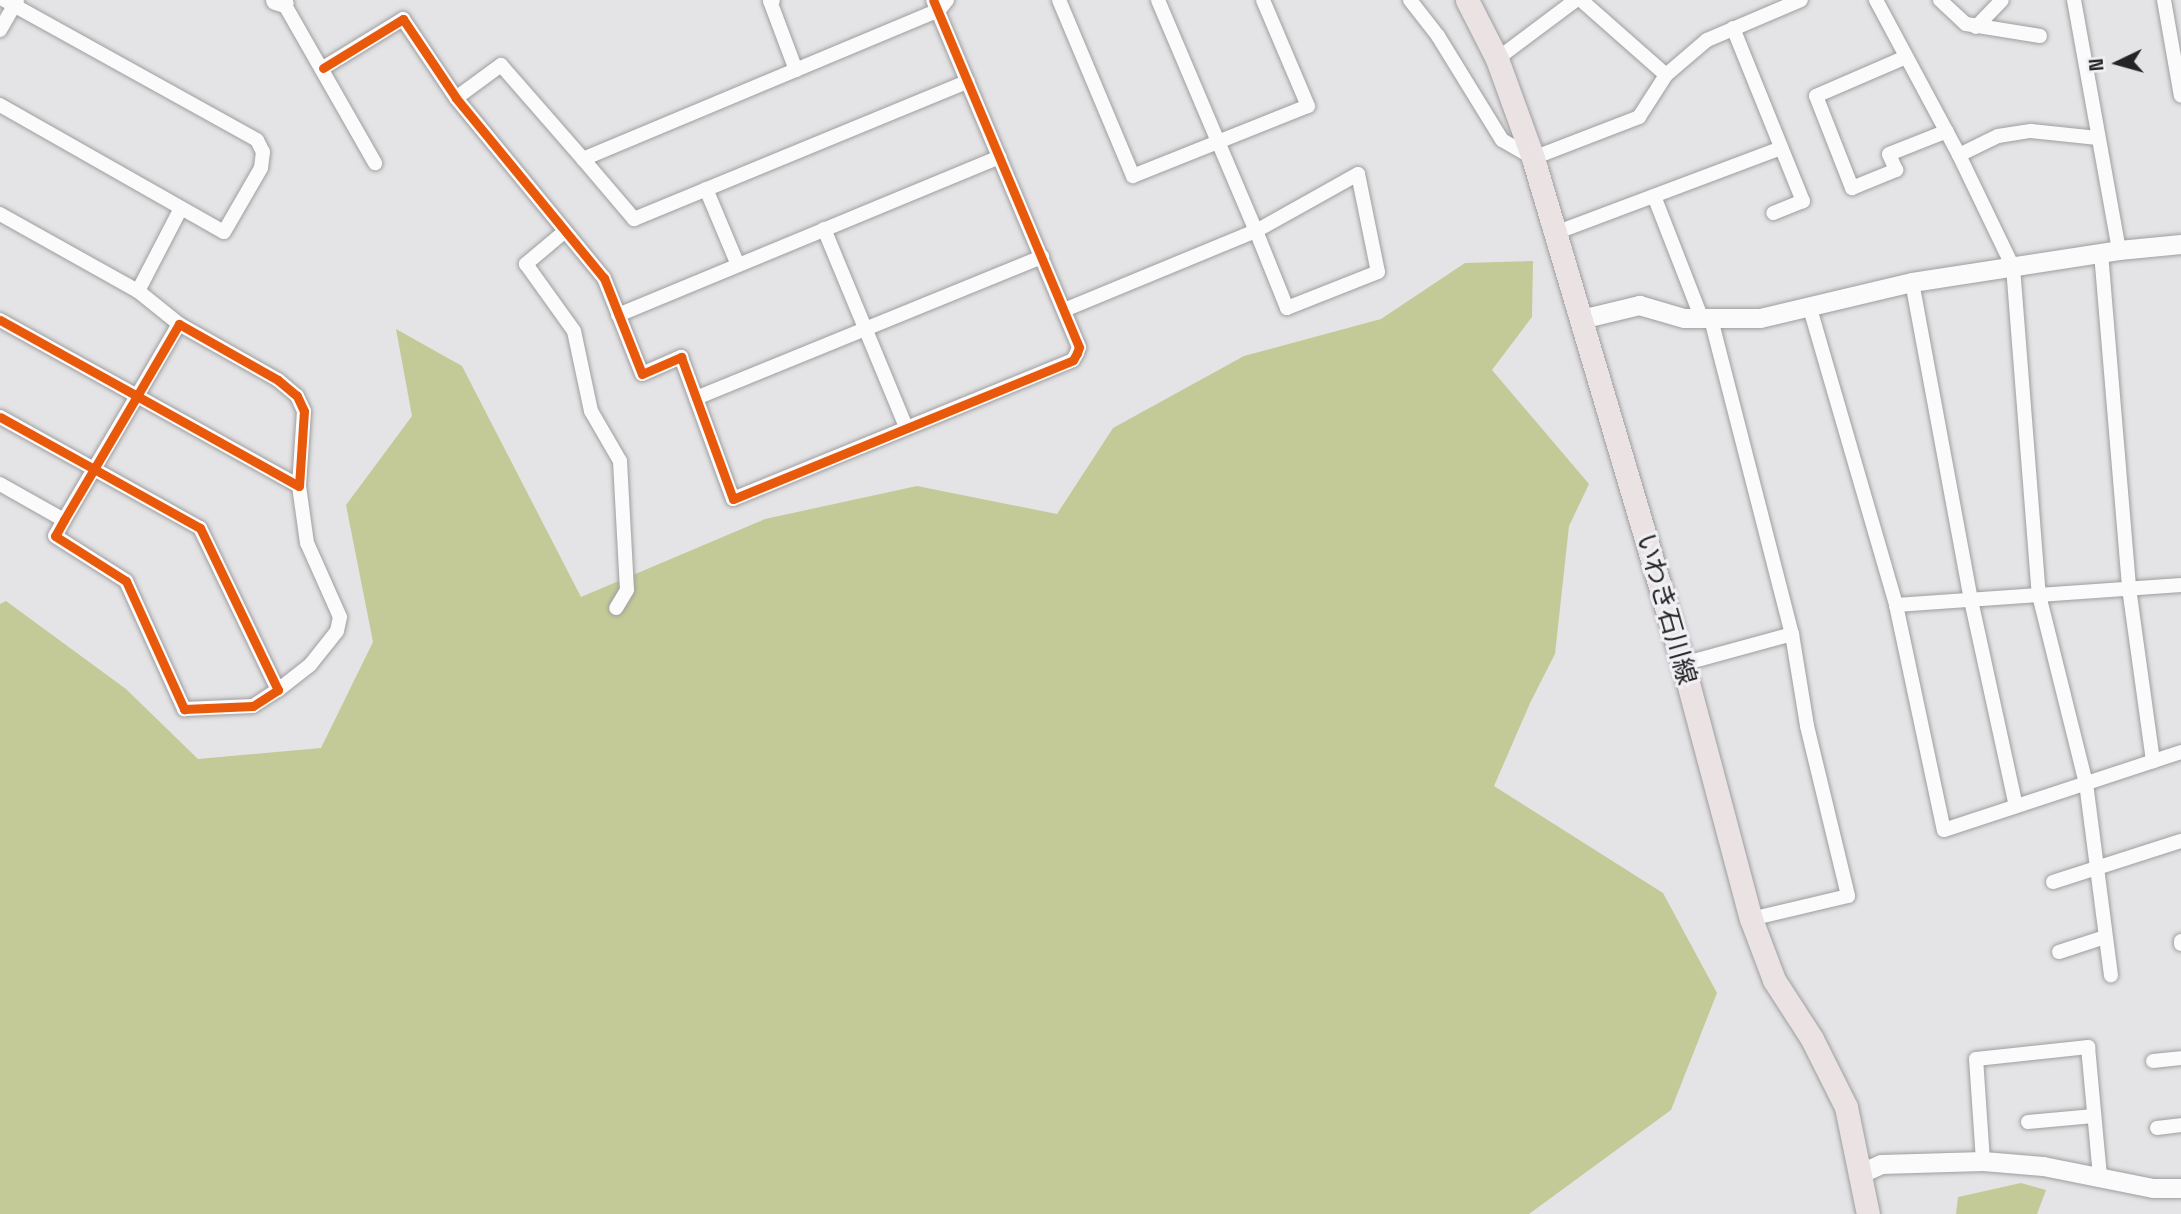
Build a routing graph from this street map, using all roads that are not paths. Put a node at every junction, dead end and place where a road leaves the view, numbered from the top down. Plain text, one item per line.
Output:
1 (773, 0) edge
2 (1059, 0) edge
3 (1158, 0) edge
4 (1263, 0) edge
5 (1410, 0) edge
6 (1466, 0) edge
7 (1578, 0) edge
8 (1801, 0) edge
9 (1876, 0) edge
10 (1940, 0) edge
11 (2002, 0) edge
12 (2074, 0) edge
13 (2165, 0) edge
14 (282, 1) edge
15 (11, 2) edge
16 (940, 3) edge
17 (1976, 27) junction
18 (1733, 28) junction
19 (0, 30) edge
20 (2040, 36) dead end
21 (1906, 57) junction
22 (1497, 59) junction
23 (323, 68) junction
24 (796, 70) junction
25 (1666, 75) junction
26 (968, 81) junction
27 (2181, 96) edge
28 (456, 98) junction
29 (0, 105) edge
30 (1947, 131) junction
31 (2098, 138) junction
32 (1217, 142) junction
33 (1781, 148) junction
34 (1959, 155) junction
35 (1000, 157) junction
36 (1533, 158) junction
37 (583, 159) junction
38 (375, 163) dead end
39 (706, 189) junction
40 (1654, 196) junction
41 (181, 208) junction
42 (1773, 213) dead end
43 (0, 214) edge
44 (824, 229) junction
45 (1256, 231) junction
46 (564, 232) junction
47 (1555, 233) junction
48 (2181, 244) edge
49 (2110, 251) junction
50 (1042, 257) junction
51 (738, 265) junction
52 (2013, 267) junction
53 (1912, 282) junction
54 (138, 291) junction
55 (1809, 305) junction
56 (1064, 310) junction
57 (618, 314) junction
58 (1581, 319) junction
59 (1706, 319) junction
60 (0, 320) edge
61 (178, 324) junction
62 (866, 329) junction
63 (136, 396) junction
64 (696, 398) junction
65 (0, 417) edge
66 (906, 427) junction
67 (94, 469) junction
68 (0, 484) edge
69 (299, 486) junction
70 (64, 520) junction
71 (2181, 584) edge
72 (2129, 588) junction
73 (2039, 595) junction
74 (1971, 600) junction
75 (1896, 605) junction
76 (616, 608) dead end
77 (1792, 634) junction
78 (1683, 664) junction
79 (278, 690) junction
80 (2181, 752) edge
81 (2153, 761) junction
82 (2086, 783) junction
83 (2016, 806) junction
84 (2181, 841) edge
85 (2095, 868) junction
86 (2053, 882) dead end
87 (1751, 919) junction
88 (2105, 937) junction
89 (2059, 952) dead end
90 (2111, 975) dead end
91 (2181, 1058) edge
92 (2153, 1061) dead end
93 (2094, 1116) junction
94 (2028, 1122) dead end
95 (2181, 1125) edge
96 (2157, 1128) dead end
97 (1983, 1161) junction
98 (1861, 1173) junction
99 (2100, 1176) junction
100 (2181, 1188) edge
101 (1868, 1214) edge

1 - 24 street
2 - 32 street
3 - 32 street
4 - 32 street
5 - 36 street
6 - 22 main road, いわき石川線
7 - 22 street
7 - 25 street
8 - 18 street
9 - 21 street
10 - 17 street
11 - 17 street
12 - 31 street
13 - 27 street
14 - 23 street
15 - 19 street
15 - 41 street
16 - 24 street
16 - 26 street
17 - 20 street
18 - 25 street
18 - 33 street
21 - 30 street
21 - 30 street
22 - 36 main road, いわき石川線
23 - 28 street
23 - 38 street
24 - 37 street
25 - 36 street
26 - 35 street
26 - 39 street
28 - 37 street
28 - 46 street
29 - 41 street
30 - 34 street
31 - 34 street
31 - 49 street
32 - 45 street
33 - 40 street
33 - 42 street
34 - 52 street
35 - 44 street
35 - 50 street
36 - 47 main road, いわき石川線
37 - 39 street
39 - 51 street
40 - 47 street
40 - 59 street
41 - 54 street
43 - 54 street
44 - 51 street
44 - 62 street
45 - 45 street
45 - 56 street
46 - 57 street
46 - 76 street
47 - 58 main road, いわき石川線
48 - 49 street
49 - 52 street
49 - 72 street
50 - 56 street
50 - 62 street
51 - 57 street
52 - 53 street
52 - 73 street
53 - 55 street
53 - 74 street
54 - 61 street
55 - 59 street
55 - 75 street
56 - 66 street
57 - 64 street
58 - 59 street
58 - 78 main road, いわき石川線
59 - 77 street
60 - 63 street
61 - 63 street
61 - 69 street
62 - 64 street
62 - 66 street
63 - 67 street
63 - 69 street
64 - 66 street
65 - 67 street
67 - 70 street
67 - 79 street
68 - 70 street
69 - 79 street
70 - 79 street
71 - 72 street
72 - 73 street
72 - 81 street
73 - 74 street
73 - 82 street
74 - 75 street
74 - 83 street
75 - 83 street
77 - 78 street
77 - 87 street
78 - 87 main road, いわき石川線
80 - 81 street
81 - 82 street
82 - 83 street
82 - 85 street
84 - 85 street
85 - 86 street
85 - 88 street
87 - 98 main road, いわき石川線
88 - 89 street
88 - 90 street
91 - 92 street
93 - 94 street
93 - 97 street
93 - 99 street
95 - 96 street
97 - 98 street
97 - 99 street
98 - 101 main road, いわき石川線
99 - 100 street

